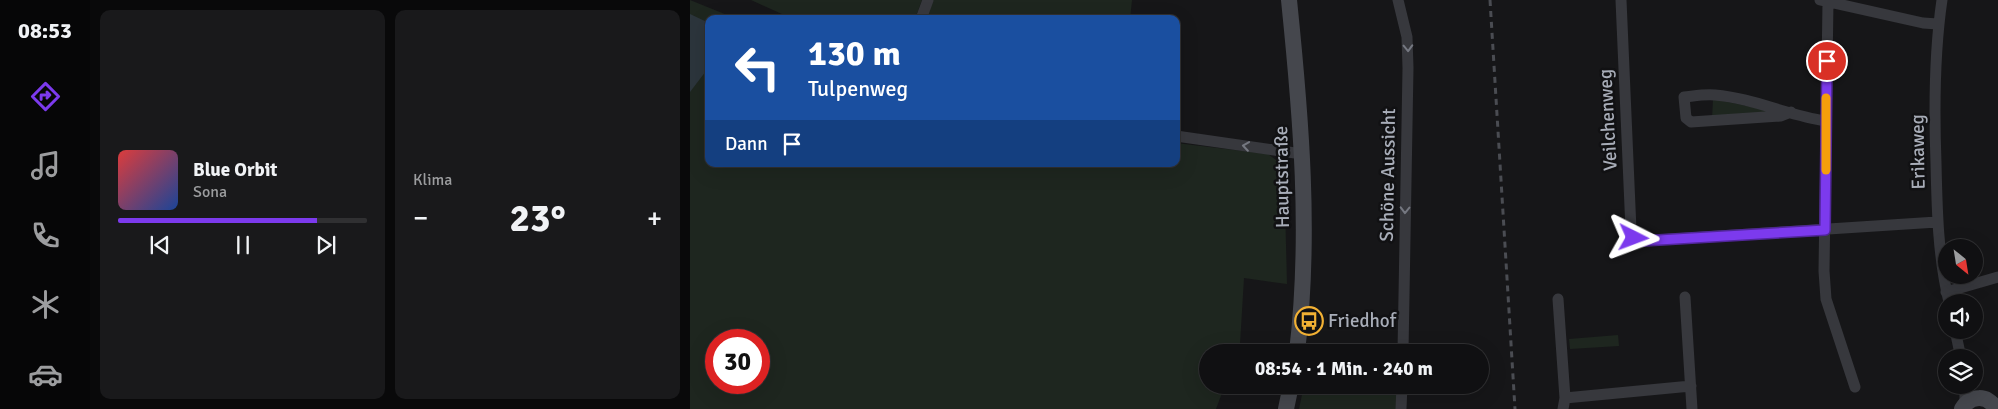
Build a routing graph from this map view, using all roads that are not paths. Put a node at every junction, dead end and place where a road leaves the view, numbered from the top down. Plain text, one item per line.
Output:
1 (928, 0) edge
2 (1289, 0) edge
3 (1398, 0) edge
4 (1620, 0) edge
5 (1942, 0) edge
6 (1824, 1) edge
7 (923, 15) edge
8 (1938, 24) junction
9 (1791, 112) junction
10 (1826, 120) junction
11 (1180, 137) edge
12 (1302, 154) junction
13 (1937, 222) junction
14 (1825, 230) junction
15 (1998, 277) edge
16 (1948, 294) edge
17 (1956, 294) edge
18 (1685, 297) dead end
19 (1558, 299) dead end
20 (1298, 344) edge
21 (1402, 344) edge
22 (1691, 386) junction
23 (1855, 387) dead end
24 (1289, 394) edge
25 (1402, 394) edge
26 (1964, 394) edge
27 (1982, 394) edge
28 (1564, 403) edge
29 (1992, 403) edge
30 (1963, 407) edge
31 (1286, 409) edge
32 (1401, 409) edge
33 (1692, 409) edge

1 - 7 street
2 - 12 street, Hauptstraße
3 -> 21 street, Schöne Aussicht
4 - 14 street, Veilchenweg
5 - 8 street, Erikaweg
6 - 8 street
6 - 10 street
8 - 13 street, Erikaweg
9 - 9 street
9 - 10 street
10 - 14 street
12 -> 11 street
12 - 20 street, Hauptstraße
13 - 14 street
13 - 16 street, Erikaweg
14 - 23 street
15 - 17 street
18 - 22 street
19 - 28 street
22 - 28 street
22 - 33 street
24 - 31 street
25 - 32 street
26 - 30 street
27 - 29 street
29 - 30 street

